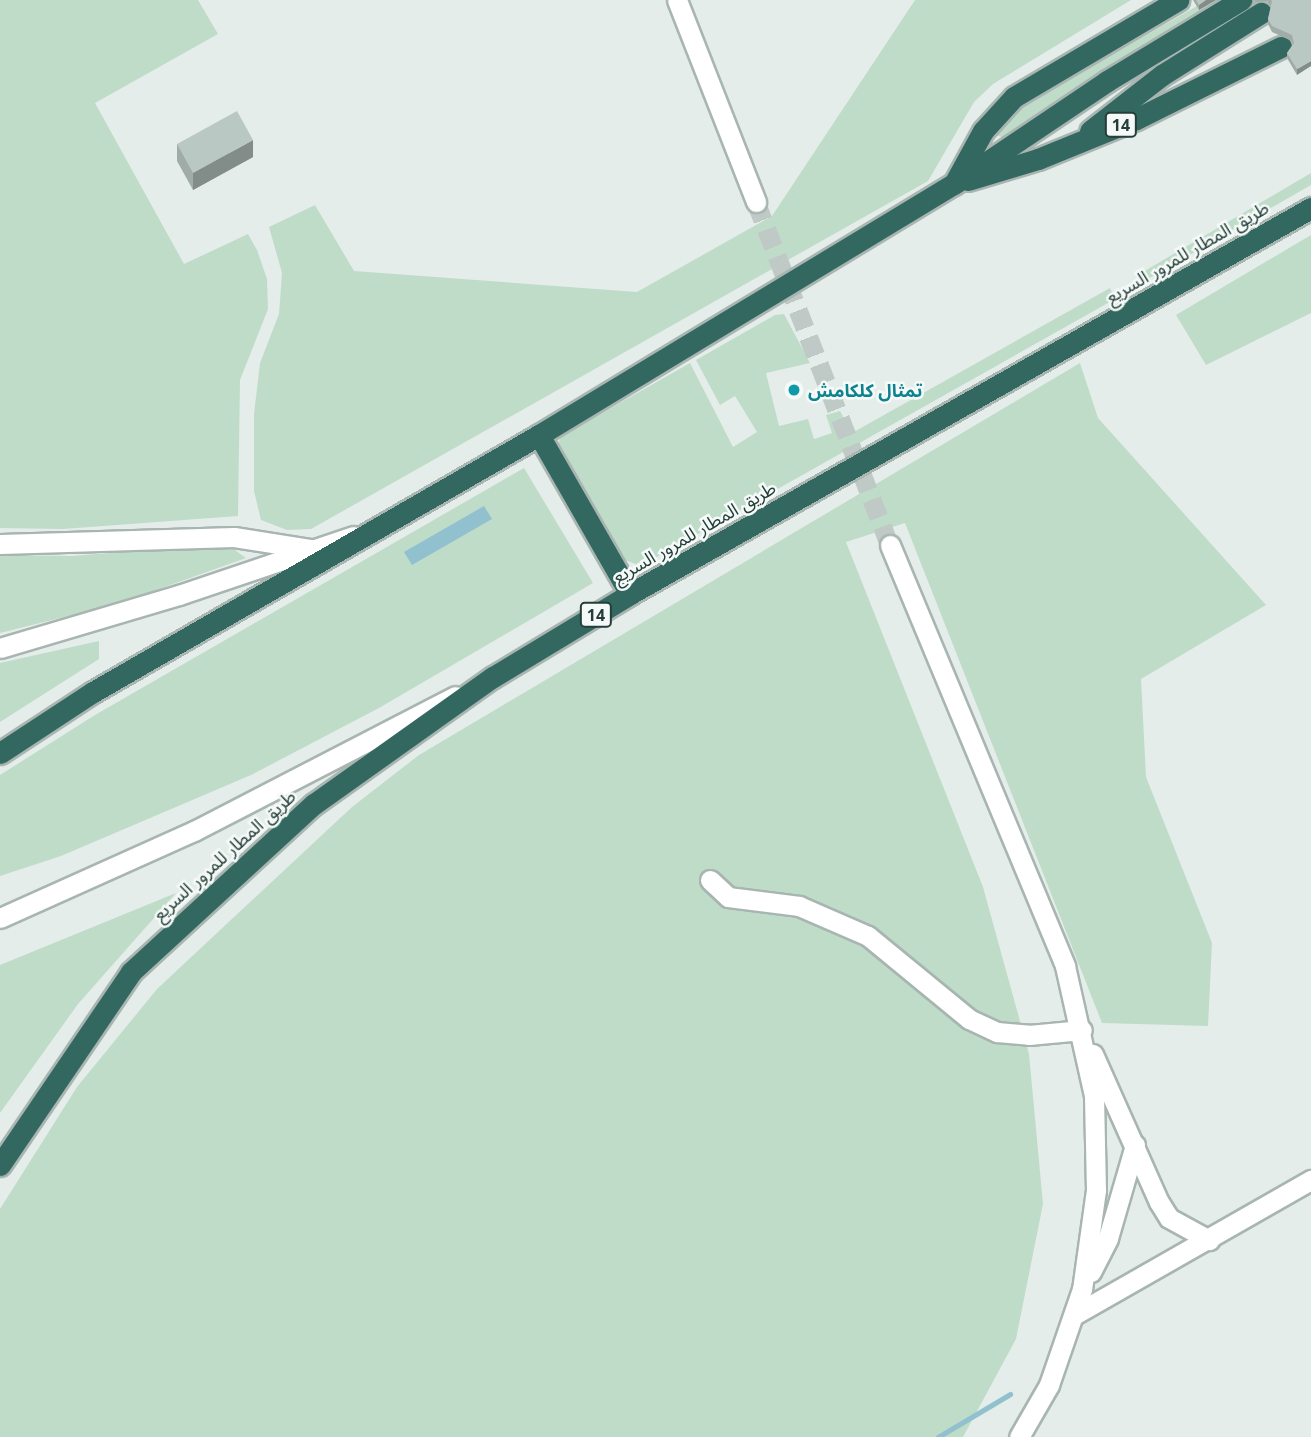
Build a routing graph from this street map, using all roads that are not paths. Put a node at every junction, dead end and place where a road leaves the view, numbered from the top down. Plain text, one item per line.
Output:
1 (677, 0) edge
2 (1178, 0) edge
3 (1241, 0) edge
4 (1261, 13) dead end
5 (1281, 47) dead end
6 (1073, 145) junction
7 (954, 184) junction
8 (756, 202) tunnel mouth
9 (1311, 208) edge
10 (539, 435) junction
11 (368, 531) junction
12 (0, 544) edge
13 (890, 545) tunnel mouth
14 (312, 550) junction
15 (630, 594) junction
16 (0, 648) edge
17 (493, 677) junction
18 (0, 753) edge
19 (710, 880) dead end
20 (0, 918) edge
21 (1082, 1030) junction
22 (1135, 1145) junction
23 (0, 1166) edge
24 (1311, 1180) edge
25 (1209, 1240) junction
26 (1082, 1289) junction
27 (1074, 1315) junction
28 (1019, 1437) edge

1 - 8 street
2 - 7 highway
3 - 7 highway, 14
4 - 6 highway
5 - 6 highway, 14
6 - 7 highway, 14
7 - 10 highway, 14
9 - 15 highway, طريق المطار للمرور السريع / 14
10 - 11 highway, 14
10 - 15 highway
11 - 14 street
11 - 18 highway, 14
12 - 14 street
13 - 21 street
14 - 16 street
15 - 17 highway, طريق المطار للمرور السريع / 14
17 - 20 street
17 - 23 highway, طريق المطار للمرور السريع / 14
19 - 21 street
21 - 22 street
21 - 26 street
22 - 25 street
22 - 26 street
24 - 25 street
25 - 27 street
26 - 27 street
27 - 28 street

